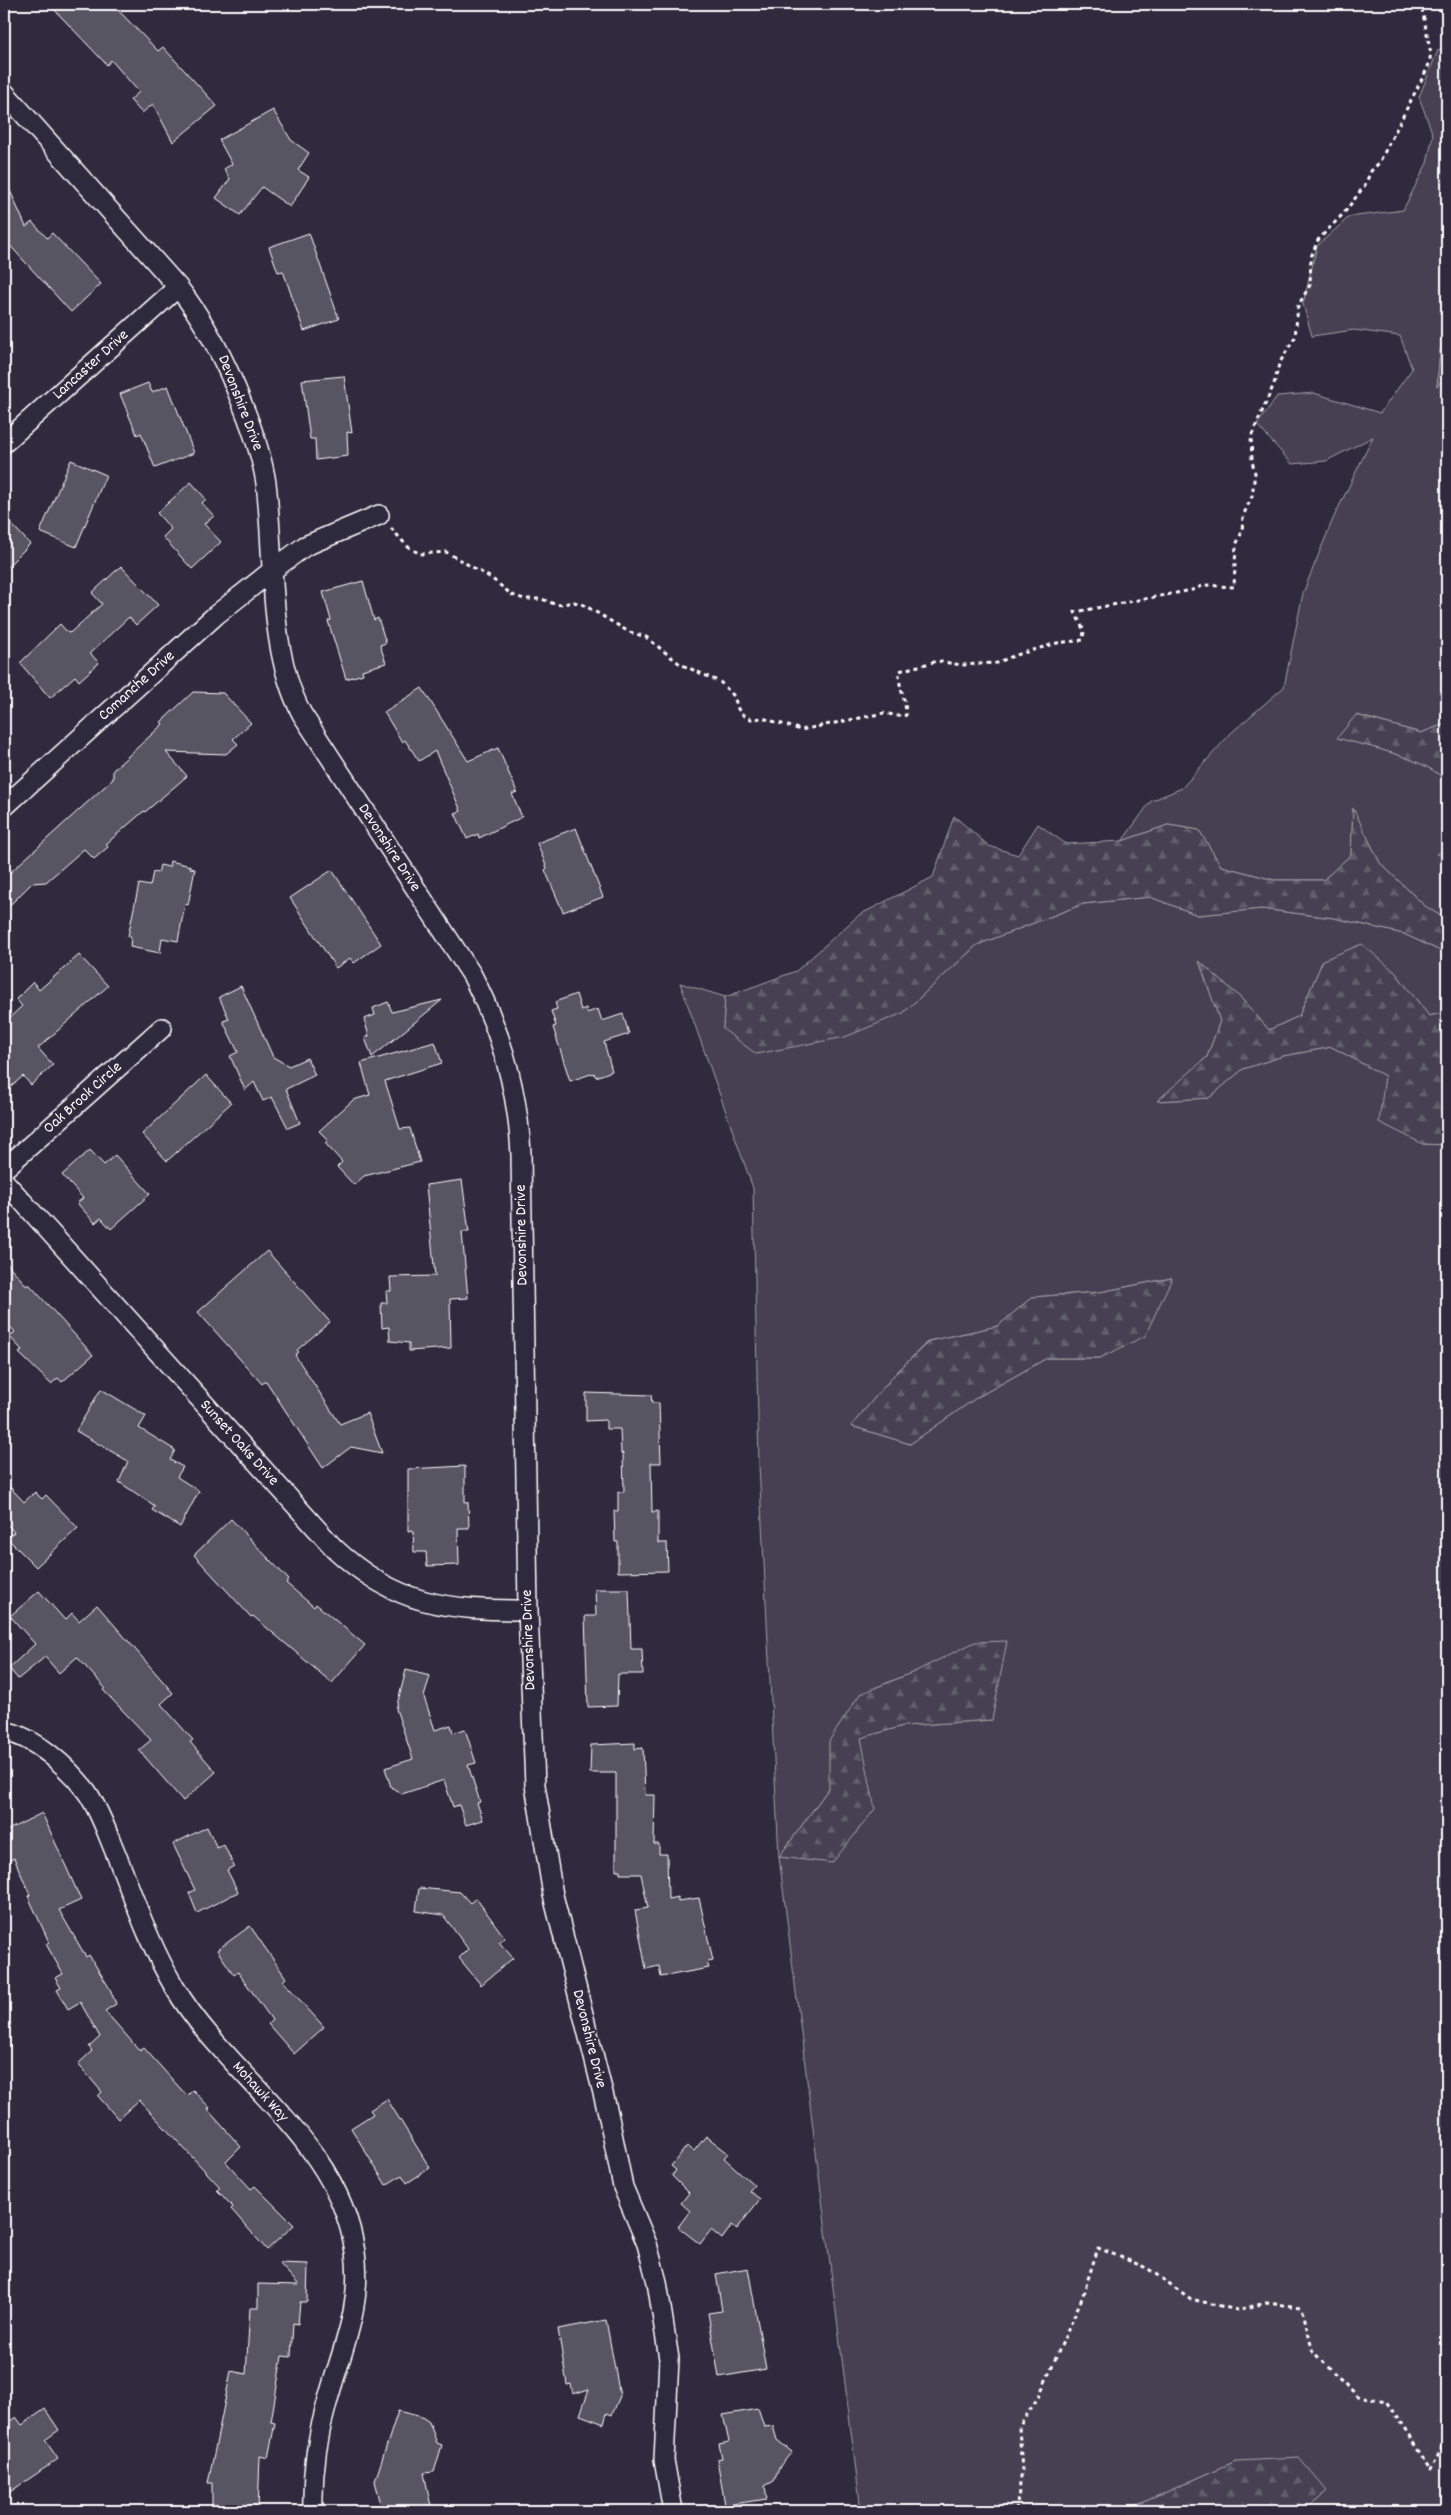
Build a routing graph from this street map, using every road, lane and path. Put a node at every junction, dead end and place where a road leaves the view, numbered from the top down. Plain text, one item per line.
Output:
1 (1421, 4) edge
2 (4, 92) edge
3 (178, 287) junction
4 (4, 444) edge
5 (379, 515) joint
6 (274, 569) junction
7 (4, 807) edge
8 (162, 1028) dead end
9 (4, 1169) edge
10 (4, 1182) edge
11 (528, 1610) junction
12 (4, 1731) edge
13 (1447, 2435) edge
14 (313, 2511) edge
15 (673, 2511) edge
16 (1016, 2511) edge

1 - 5 path
2 - 3 street, Devonshire Drive
3 - 4 street, Lancaster Drive
3 - 6 street, Devonshire Drive
5 - 6 street, Comanche Drive
6 - 7 street, Comanche Drive
6 - 11 street, Devonshire Drive
8 - 9 street, Oak Brook Circle
10 - 11 street, Sunset Oaks Drive
11 - 15 street, Devonshire Drive
12 - 14 street, Mohawk Way
13 - 16 path

